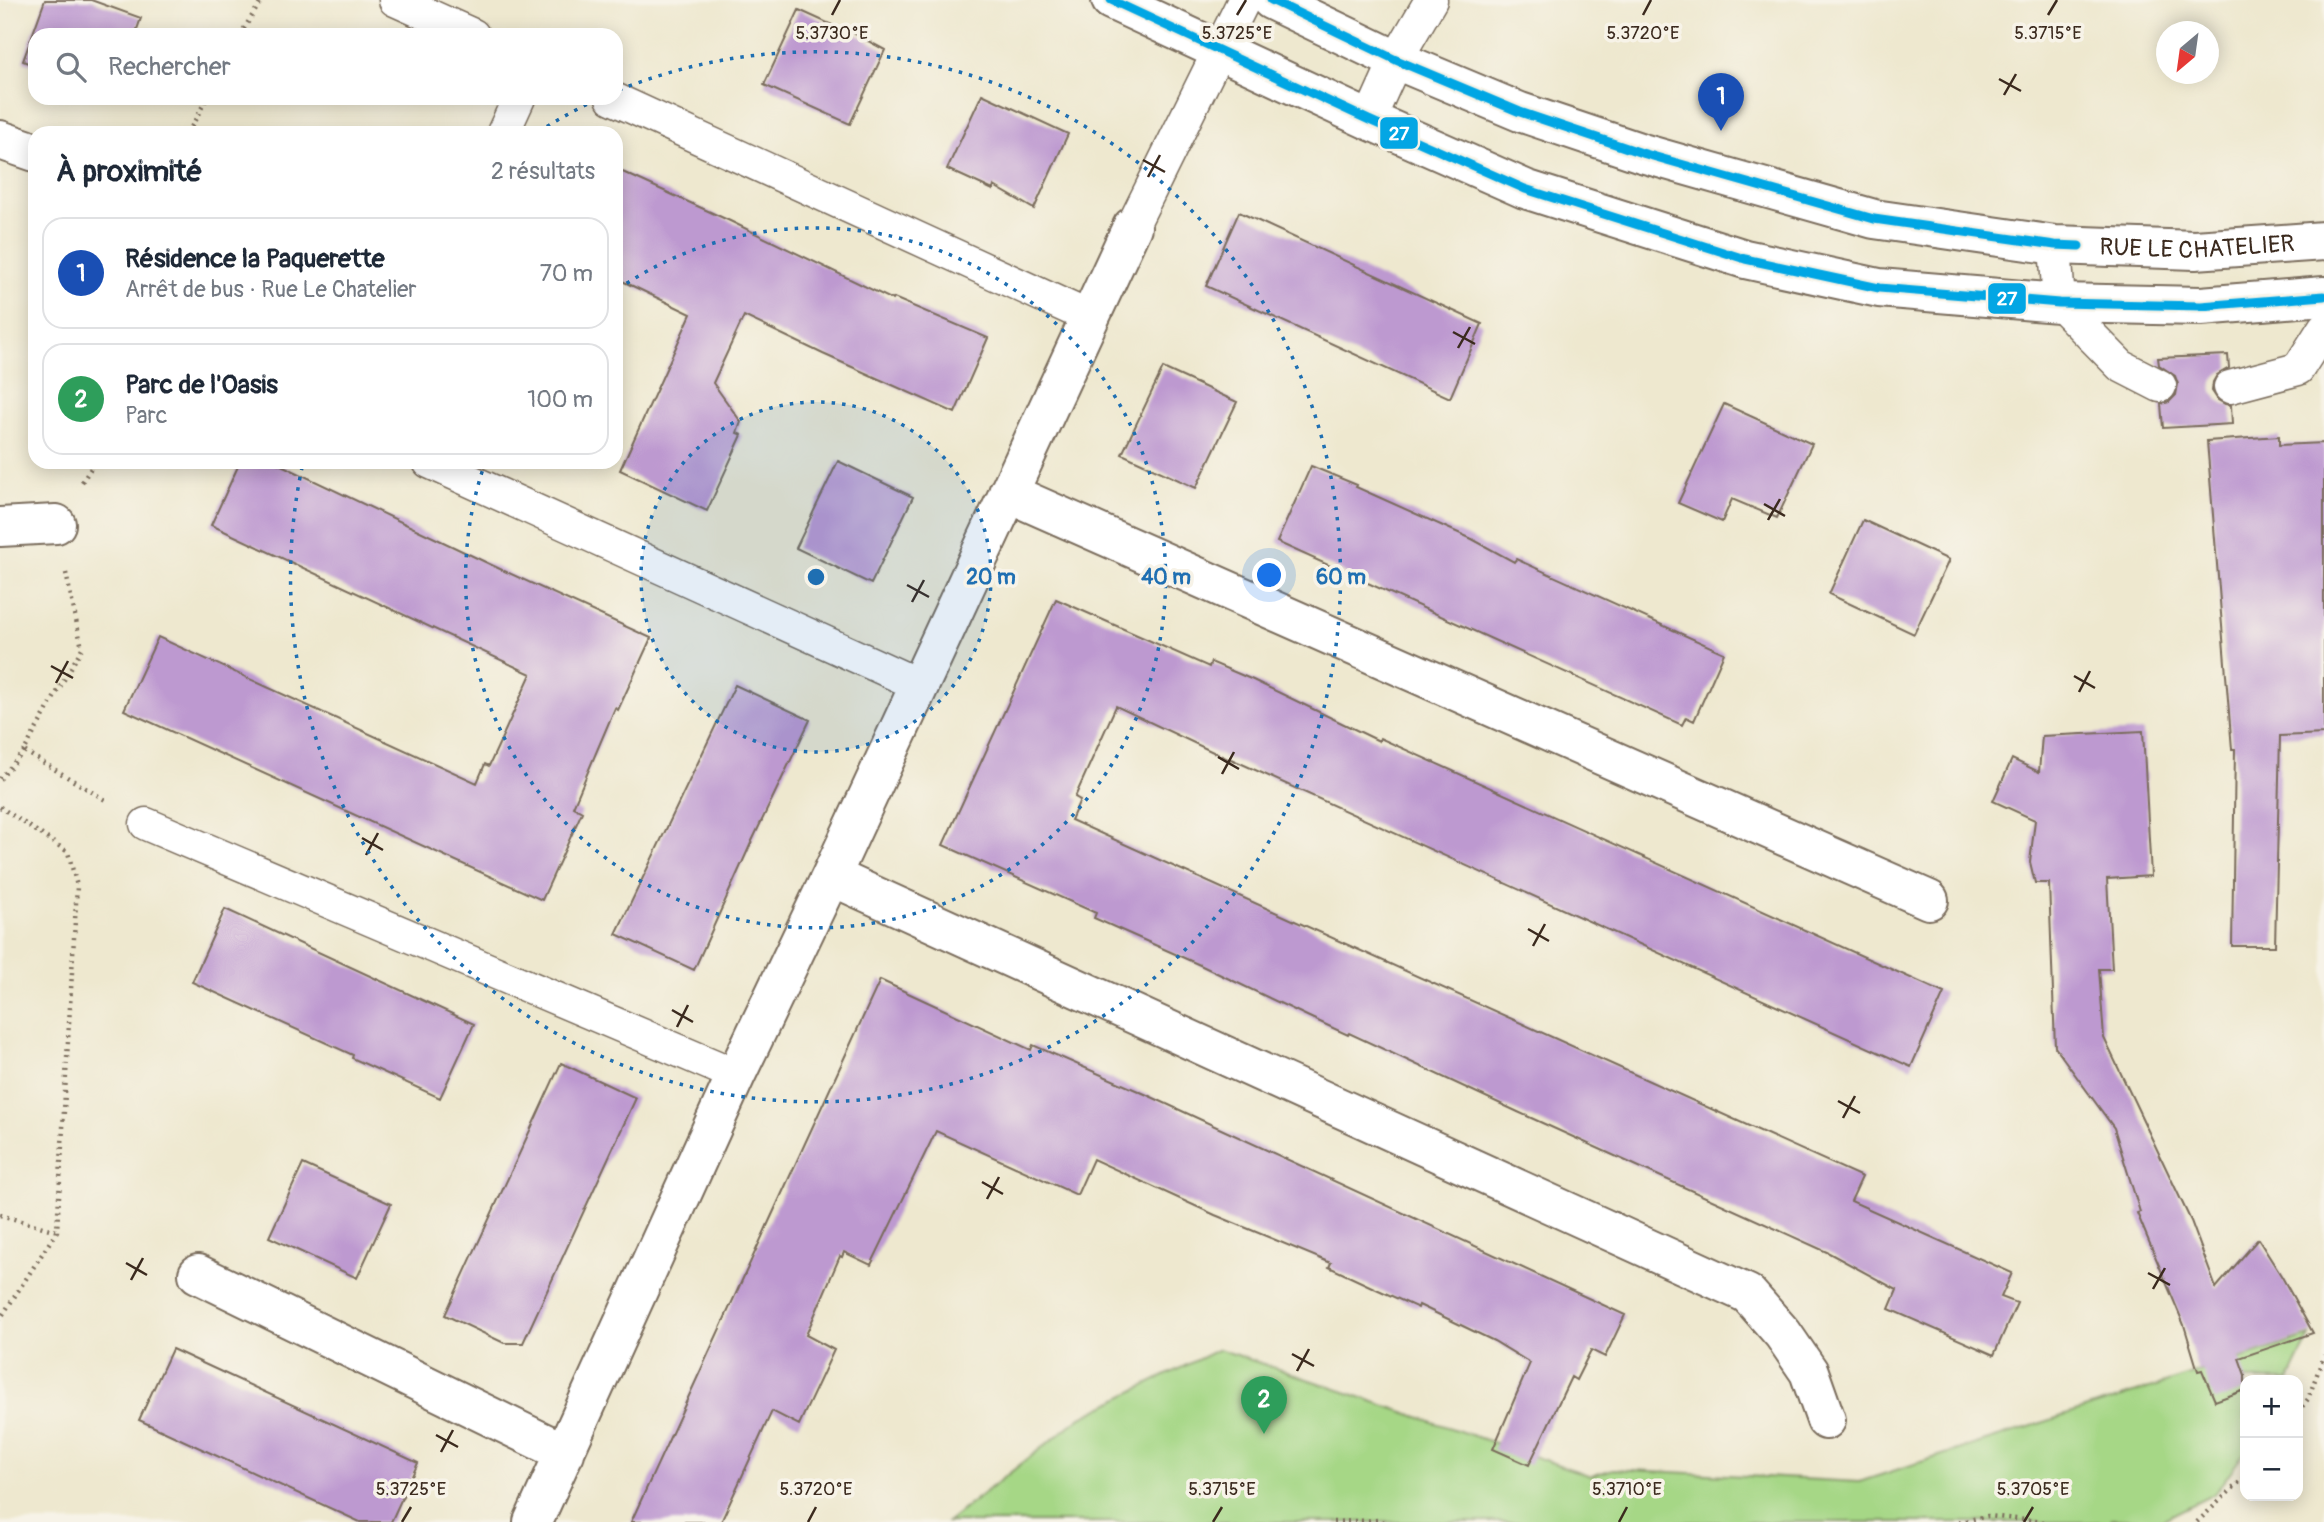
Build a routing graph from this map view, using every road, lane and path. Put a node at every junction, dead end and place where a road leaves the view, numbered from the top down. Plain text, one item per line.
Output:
1 (262, 0) edge
2 (395, 0) edge
3 (1111, 0) edge
4 (1244, 0) edge
5 (1271, 0) edge
6 (1431, 0) edge
7 (244, 28) edge
8 (457, 28) edge
9 (1217, 50) junction
10 (1396, 60) junction
11 (623, 103) edge
12 (203, 105) edge
13 (517, 105) edge
14 (1369, 120) junction
15 (192, 126) edge
16 (506, 126) edge
17 (0, 140) edge
18 (28, 150) edge
19 (1132, 227) joint
20 (2324, 241) edge
21 (2055, 245) junction
22 (2324, 296) edge
23 (2059, 303) junction
24 (1089, 317) junction
25 (2324, 328) edge
26 (2160, 386) dead end
27 (2230, 387) dead end
28 (91, 469) edge
29 (444, 469) edge
30 (1007, 493) junction
31 (56, 524) junction
32 (0, 527) edge
33 (919, 685) junction
34 (24, 751) junction
35 (0, 779) edge
36 (0, 807) edge
37 (146, 824) joint
38 (831, 876) junction
39 (1929, 900) dead end
40 (736, 1075) junction
41 (0, 1215) edge
42 (57, 1231) junction
43 (198, 1274) dead end
44 (0, 1319) edge
45 (2324, 1355) edge
46 (2303, 1406) edge
47 (1826, 1420) dead end
48 (565, 1453) junction
49 (2240, 1482) edge
50 (533, 1522) edge
51 (1332, 1522) edge
52 (1384, 1522) edge
53 (1959, 1522) edge
54 (2045, 1522) edge
55 (2197, 1522) edge

1 - 7 path
2 - 8 lane
3 - 9 street
4 - 9 lane
5 - 10 street, RUE LE CHATELIER
6 - 10 lane
9 - 14 street
9 - 19 lane
10 - 14 lane
10 - 21 street, RUE LE CHATELIER
11 - 24 lane
12 - 15 path
13 - 16 lane
14 - 23 street
17 - 18 street
19 - 24 street
20 - 21 street, RUE LE CHATELIER
21 - 23 lane
22 - 23 street
23 - 26 lane
24 - 30 street
25 - 27 lane
28 - 31 path
29 - 33 lane
30 - 33 street
30 - 39 street
31 - 32 street
31 - 34 path
33 - 38 street
34 - 35 path
34 - 37 path
36 - 42 path
37 - 40 lane
38 - 40 street
38 - 47 street
40 - 48 street
41 - 42 path
42 - 44 path
43 - 48 street
45 - 46 path
48 - 50 street
49 - 55 path
51 - 52 path
53 - 54 path

